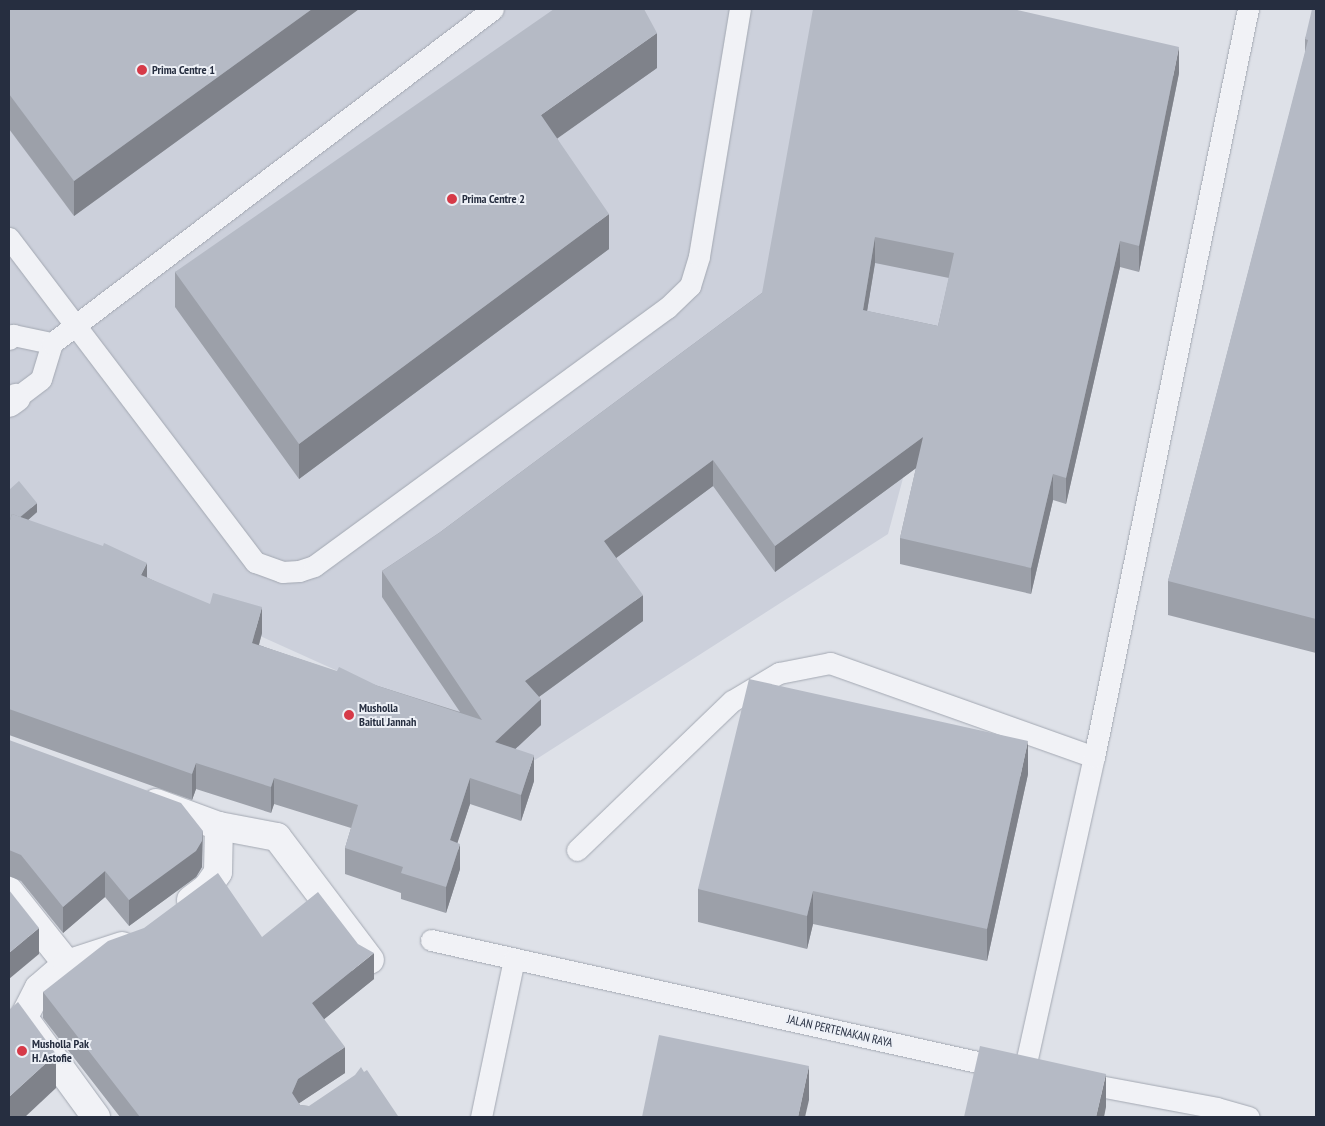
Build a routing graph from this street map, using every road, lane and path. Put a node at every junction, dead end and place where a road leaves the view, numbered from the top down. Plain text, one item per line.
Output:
1 (493, 9) edge
2 (740, 9) edge
3 (1248, 9) edge
4 (9, 238) edge
5 (74, 326) junction
6 (9, 339) edge
7 (52, 343) junction
8 (12, 400) edge
9 (1094, 757) junction
10 (135, 795) edge
11 (219, 826) junction
12 (577, 850) dead end
13 (9, 891) edge
14 (167, 918) edge
15 (144, 935) edge
16 (431, 940) dead end
17 (514, 959) junction
18 (370, 960) edge
19 (67, 964) junction
20 (1043, 1076) junction
21 (1214, 1113) edge
22 (96, 1117) edge
23 (480, 1117) edge
24 (1249, 1117) edge

1 - 5 lane
2 - 5 lane
3 - 9 lane
4 - 5 lane
5 - 7 lane
6 - 7 lane
7 - 8 lane
9 - 12 lane
9 - 20 lane
10 - 11 street
11 - 14 street
11 - 18 street
13 - 19 street
15 - 19 street
16 - 17 lane, JALAN PERTENAKAN RAYA
17 - 20 lane, JALAN PERTENAKAN RAYA
17 - 23 lane
19 - 22 street
20 - 21 lane, JALAN PERTENAKAN RAYA
21 - 24 lane, JALAN PERTENAKAN RAYA

